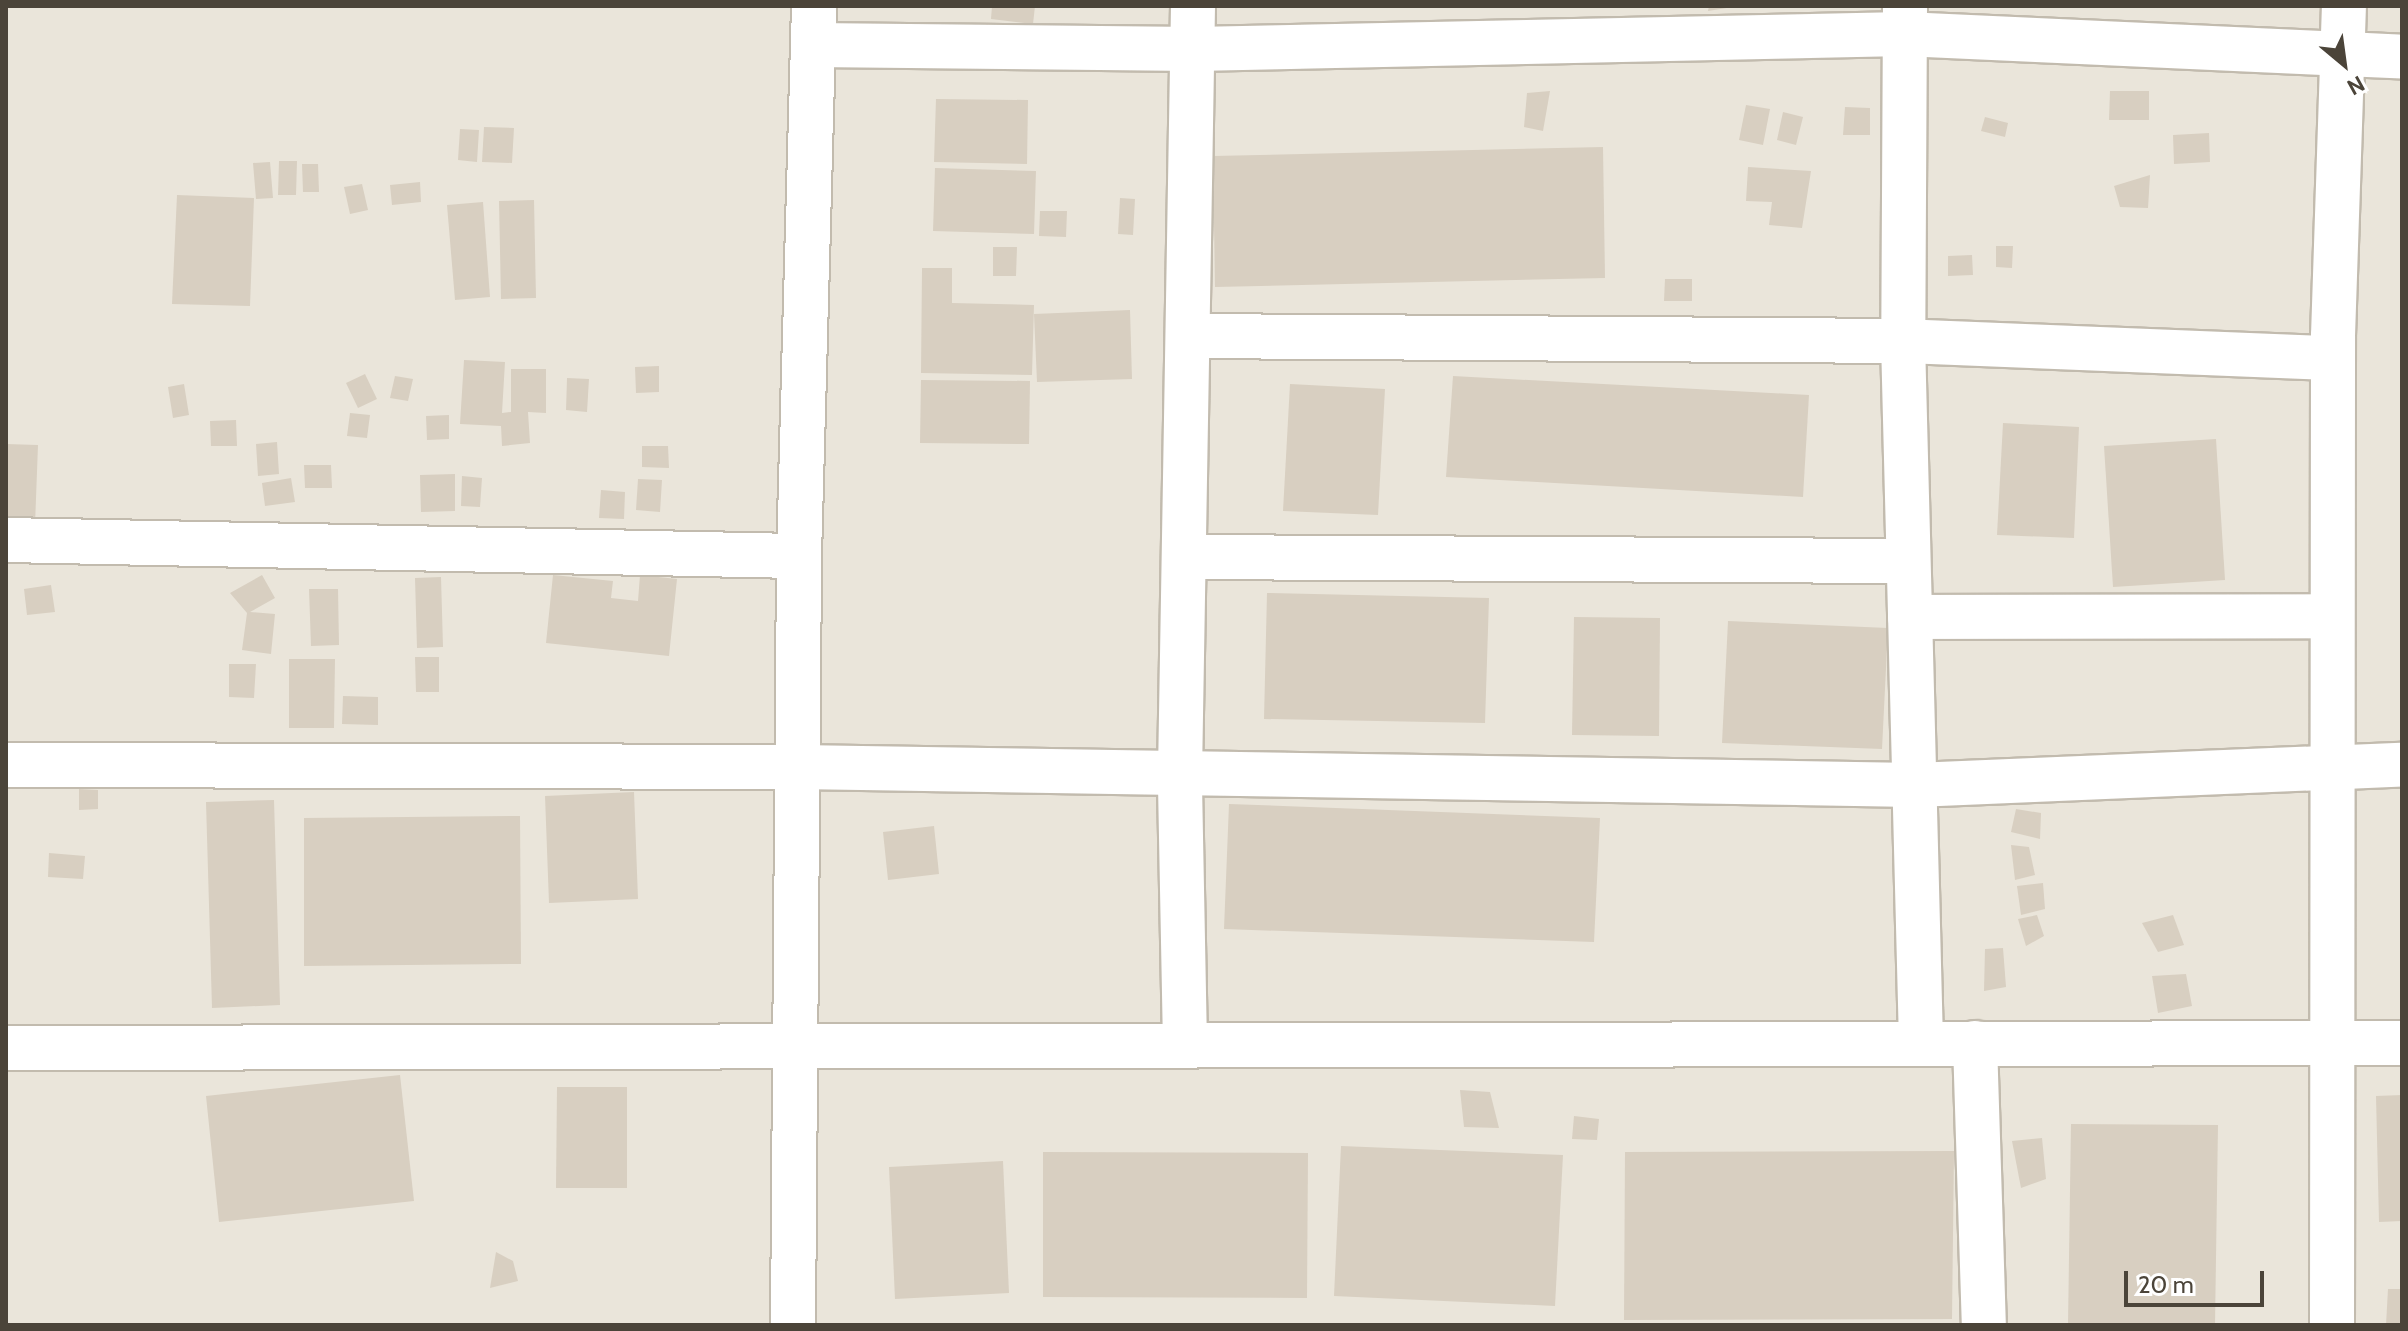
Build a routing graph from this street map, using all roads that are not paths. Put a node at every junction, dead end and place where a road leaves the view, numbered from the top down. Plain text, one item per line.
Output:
1 (1193, 6) edge
2 (2344, 6) edge
3 (1905, 20) edge
4 (814, 26) edge
5 (1195, 49) junction
6 (2345, 56) junction
7 (2402, 57) edge
8 (1189, 336) junction
9 (1903, 341) junction
10 (2333, 358) junction
11 (6, 540) edge
12 (799, 556) junction
13 (1184, 557) junction
14 (1908, 561) junction
15 (2332, 616) junction
16 (1910, 617) junction
17 (6, 765) edge
18 (2402, 765) edge
19 (798, 767) junction
20 (2334, 768) junction
21 (1180, 774) junction
22 (1915, 785) junction
23 (2332, 1041) junction
24 (1921, 1042) junction
25 (1975, 1043) junction
26 (2402, 1043) edge
27 (1185, 1045) junction
28 (797, 1046) junction
29 (6, 1048) edge
30 (793, 1325) edge
31 (1984, 1325) edge
32 (2332, 1325) edge

1 - 5 street
2 - 6 street
3 - 5 street
3 - 6 street
3 - 9 street
4 - 5 street
4 - 12 street
5 - 8 street
6 - 7 street
6 - 10 street
8 - 9 street
8 - 13 street
9 - 10 street
9 - 14 street
10 - 15 street
11 - 12 street
12 - 19 street
13 - 14 street
13 - 21 street
14 - 16 street
15 - 16 street
15 - 20 street
16 - 22 street
17 - 19 street
18 - 20 street
19 - 21 street
19 - 28 street
20 - 22 street
20 - 23 street
21 - 22 street
21 - 27 street
22 - 24 street
23 - 25 street
23 - 26 street
23 - 32 street
24 - 25 street
24 - 27 street
25 - 31 street
27 - 28 street
28 - 29 street
28 - 30 street

